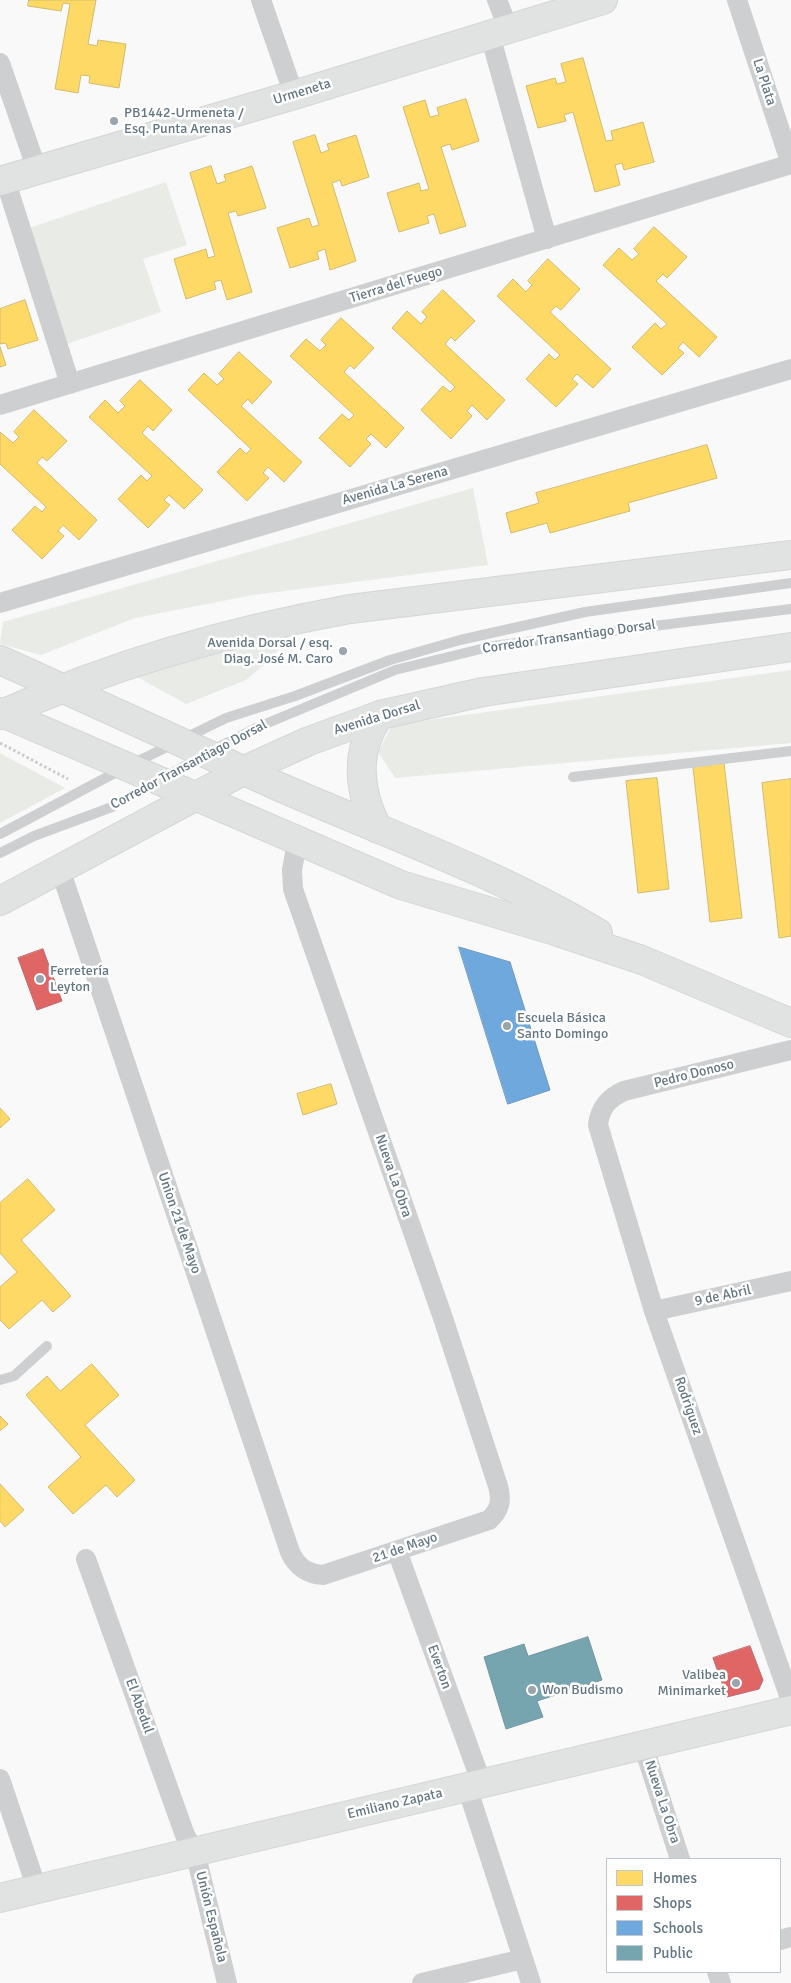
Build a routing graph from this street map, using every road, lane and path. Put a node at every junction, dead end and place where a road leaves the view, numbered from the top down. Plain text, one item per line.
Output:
1 (261, 0) edge
2 (497, 0) edge
3 (603, 0) edge
4 (737, 0) edge
5 (499, 33) junction
6 (0, 64) edge
7 (294, 95) junction
8 (791, 164) edge
9 (38, 170) junction
10 (2, 180) edge
11 (546, 239) junction
12 (791, 369) edge
13 (70, 384) junction
14 (0, 405) edge
15 (791, 555) edge
16 (791, 583) edge
17 (0, 603) edge
18 (791, 609) edge
19 (791, 647) edge
20 (0, 660) edge
21 (66, 688) junction
22 (1, 714) edge
23 (380, 715) junction
24 (179, 740) junction
25 (0, 743) edge
26 (791, 752) edge
27 (206, 753) junction
28 (126, 767) junction
29 (245, 770) junction
30 (573, 777) dead end
31 (68, 779) dead end
32 (157, 781) junction
33 (193, 797) junction
34 (378, 829) junction
35 (0, 834) edge
36 (297, 842) junction
37 (0, 853) edge
38 (60, 869) junction
39 (0, 901) edge
40 (642, 960) junction
41 (791, 1023) edge
42 (791, 1050) edge
43 (602, 1108) joint
44 (791, 1281) edge
45 (654, 1311) junction
46 (47, 1346) dead end
47 (0, 1380) edge
48 (498, 1509) joint
49 (397, 1551) junction
50 (86, 1558) dead end
51 (306, 1572) joint
52 (791, 1701) edge
53 (791, 1710) edge
54 (643, 1745) junction
55 (0, 1779) edge
56 (474, 1786) junction
57 (195, 1852) junction
58 (680, 1858) edge
59 (37, 1889) junction
60 (0, 1898) edge
61 (523, 1959) junction
62 (227, 1983) edge
63 (422, 1983) edge
64 (531, 1983) edge

1 - 7 street
2 - 5 street
3 - 5 main road, Urmeneta
4 - 8 street, La Plata
5 - 7 main road, Urmeneta
5 - 11 street
6 - 9 street
7 - 9 main road, Urmeneta
8 - 11 street, Tierra del Fuego
9 - 10 main road, Urmeneta
10 - 13 street
11 - 13 street, Tierra del Fuego
12 - 17 street, Avenida La Serena
13 - 14 street, Tierra del Fuego
15 - 21 main road
16 - 24 lane, Corredor Transantiago Dorsal
18 - 27 lane, Corredor Transantiago Dorsal
19 - 23 main road, Avenida Dorsal
20 - 21 main road
21 - 22 main road
21 - 24 main road
22 - 28 main road
23 - 29 main road, Avenida Dorsal
23 - 34 main road
24 - 27 main road
24 - 28 lane, Corredor Transantiago Dorsal
25 - 31 path
26 - 30 lane
27 - 29 main road
27 - 32 lane, Corredor Transantiago Dorsal
28 - 32 main road
28 - 35 lane, Corredor Transantiago Dorsal
29 - 33 main road, Avenida Dorsal
29 - 34 main road
32 - 33 main road
32 - 37 lane, Corredor Transantiago Dorsal
33 - 36 main road
33 - 38 main road, Avenida Dorsal
34 - 40 main road
36 - 40 main road
36 - 48 street, Nueva La Obra
38 - 39 main road, Avenida Dorsal
38 - 51 street, Union 21 de Mayo
40 - 41 main road
42 - 43 street, Pedro Donoso
43 - 45 street, Rodriguez
44 - 45 street, 9 de Abril
45 - 52 street, Rodriguez
46 - 47 lane
48 - 49 street, 21 de Mayo
49 - 51 street, 21 de Mayo
49 - 56 street, Everton
50 - 57 street, El Abedul
53 - 54 main road, Emiliano Zapata
54 - 56 main road, Emiliano Zapata
54 - 58 street, Nueva La Obra
55 - 59 street
56 - 57 main road, Emiliano Zapata
56 - 61 street, Everton
57 - 59 main road, Emiliano Zapata
57 - 62 street, Unión Española
59 - 60 main road, Emiliano Zapata
61 - 63 street
61 - 64 street, Everton

